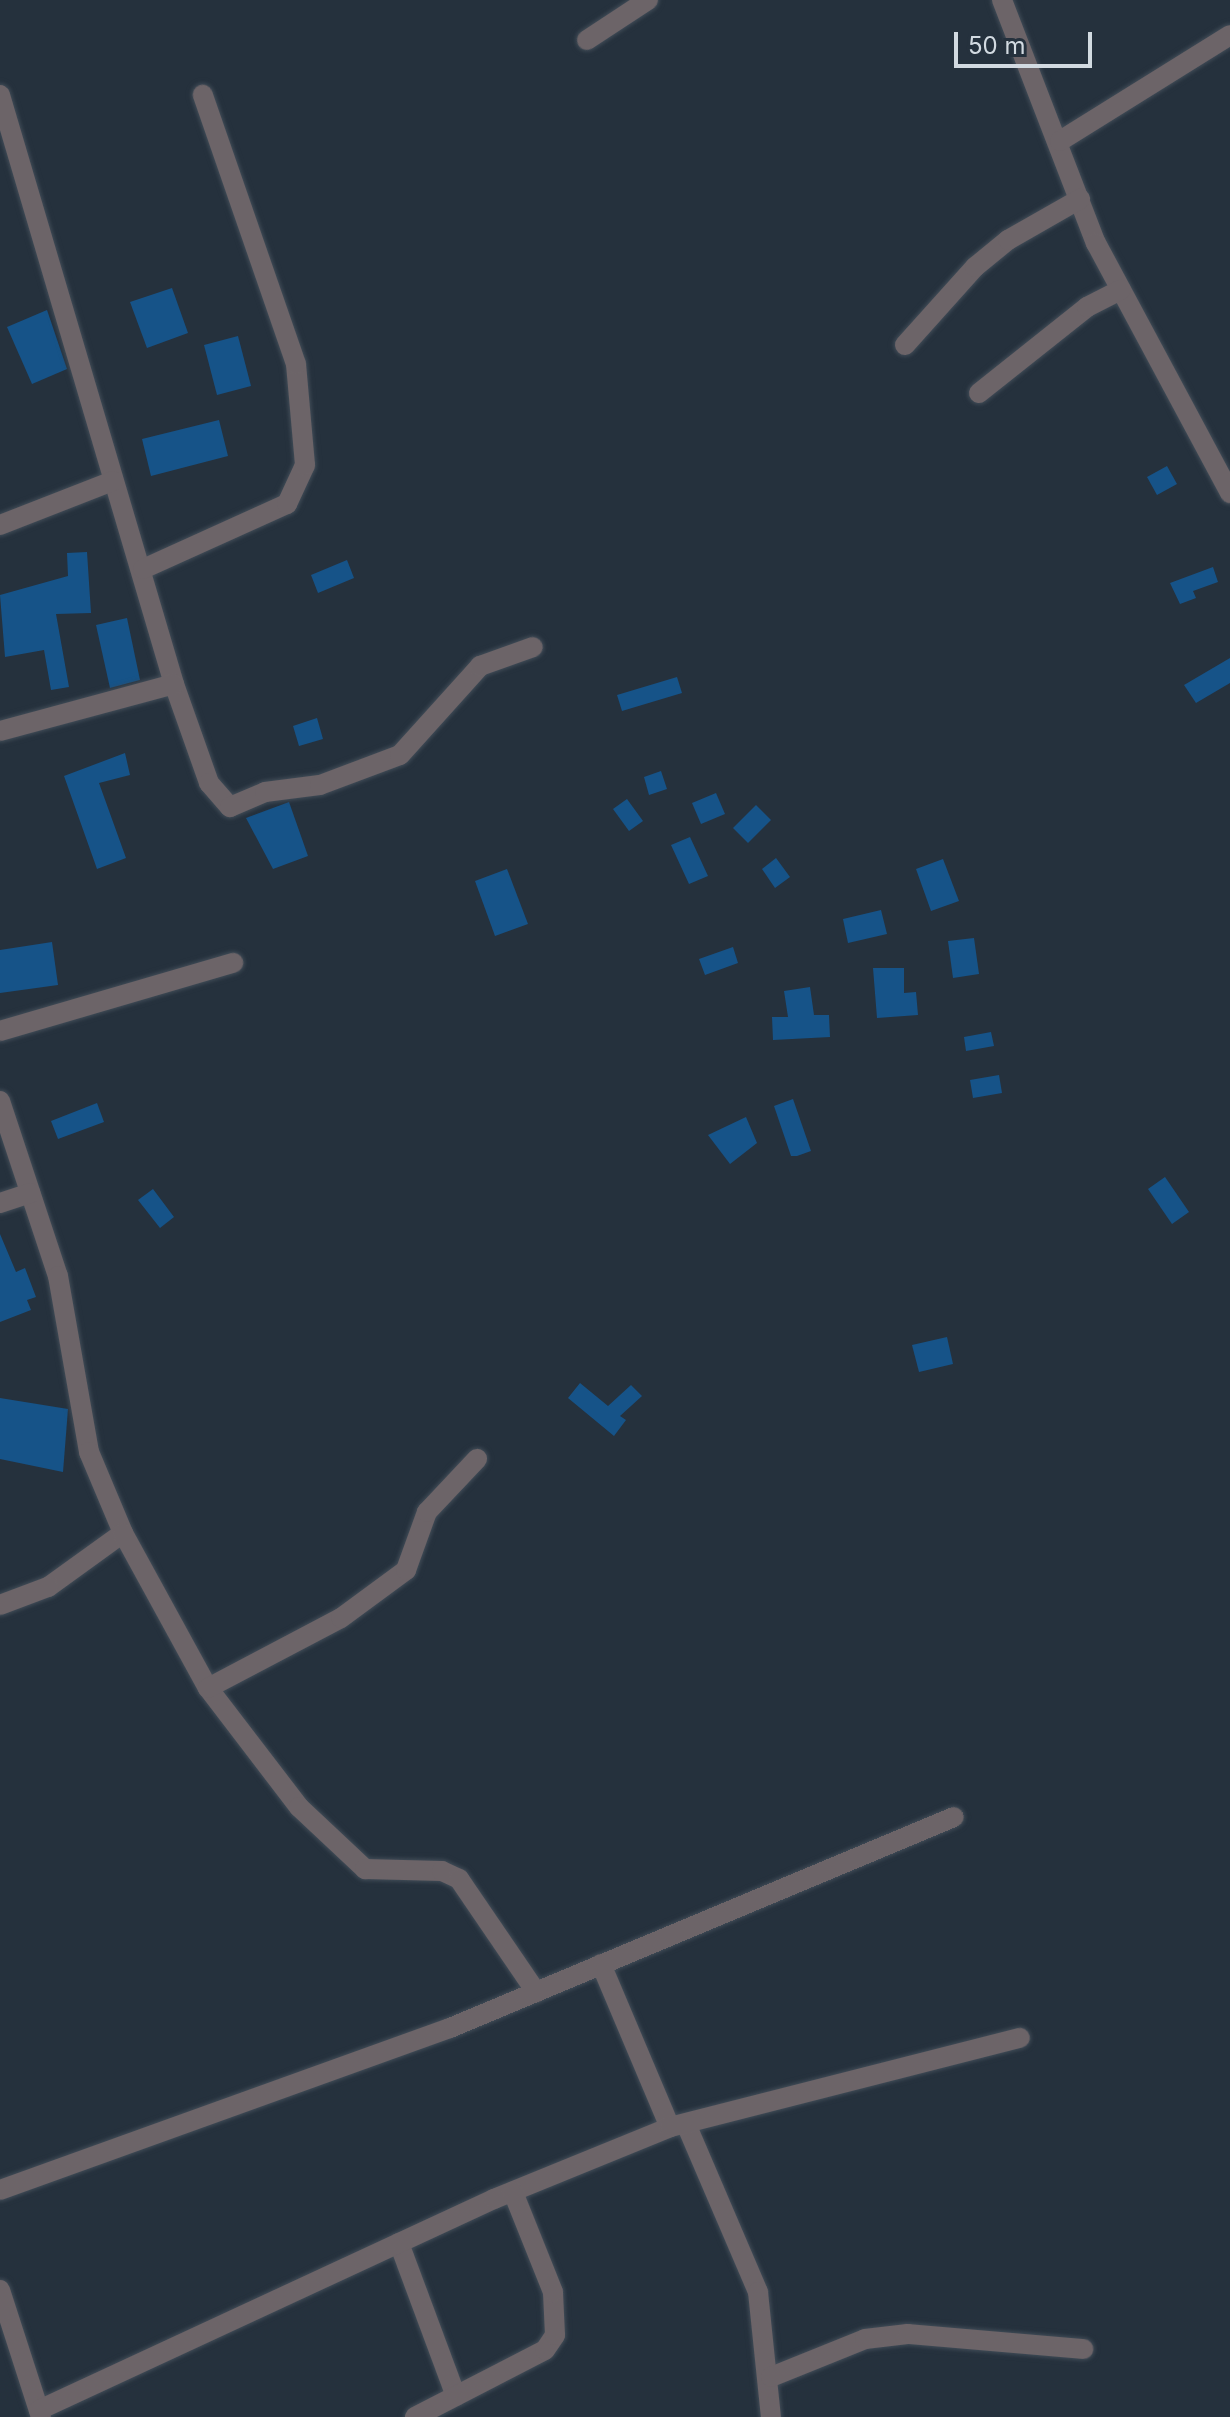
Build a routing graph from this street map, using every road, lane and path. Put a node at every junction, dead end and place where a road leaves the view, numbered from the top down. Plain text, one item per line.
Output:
1 (648, 0) edge
2 (1002, 0) edge
3 (1230, 35) edge
4 (587, 40) dead end
5 (203, 95) dead end
6 (1, 104) edge
7 (1060, 141) junction
8 (1080, 199) junction
9 (1121, 290) junction
10 (905, 345) dead end
11 (979, 393) dead end
12 (113, 481) junction
13 (1230, 493) edge
14 (0, 525) edge
15 (143, 569) junction
16 (533, 647) dead end
17 (174, 684) junction
18 (0, 731) edge
19 (233, 963) dead end
20 (0, 1031) edge
21 (0, 1101) edge
22 (30, 1193) junction
23 (0, 1203) edge
24 (477, 1459) dead end
25 (123, 1533) junction
26 (0, 1605) edge
27 (208, 1688) junction
28 (954, 1817) dead end
29 (601, 1964) junction
30 (536, 1992) junction
31 (1020, 2038) dead end
32 (678, 2125) junction
33 (0, 2190) edge
34 (513, 2192) junction
35 (399, 2243) junction
36 (0, 2290) edge
37 (1083, 2349) dead end
38 (771, 2377) junction
39 (456, 2396) junction
40 (40, 2413) edge
41 (427, 2415) edge
42 (771, 2417) edge

1 - 4 street
2 - 7 street
3 - 7 street
5 - 15 street
6 - 12 street
7 - 8 street
8 - 9 street
8 - 10 street
9 - 11 street
9 - 13 street
12 - 14 street
12 - 15 street
15 - 17 street
16 - 17 street
17 - 18 street
19 - 20 street
21 - 22 street
22 - 23 street
22 - 25 street
24 - 27 street
25 - 26 street
25 - 27 street
27 - 30 street
28 - 29 street
29 - 30 street
29 - 32 street
30 - 33 street
31 - 32 street
32 - 34 street
32 - 38 street
34 - 35 street
34 - 39 street
35 - 39 street
35 - 40 street
36 - 40 street
37 - 38 street
38 - 42 street
39 - 41 street

